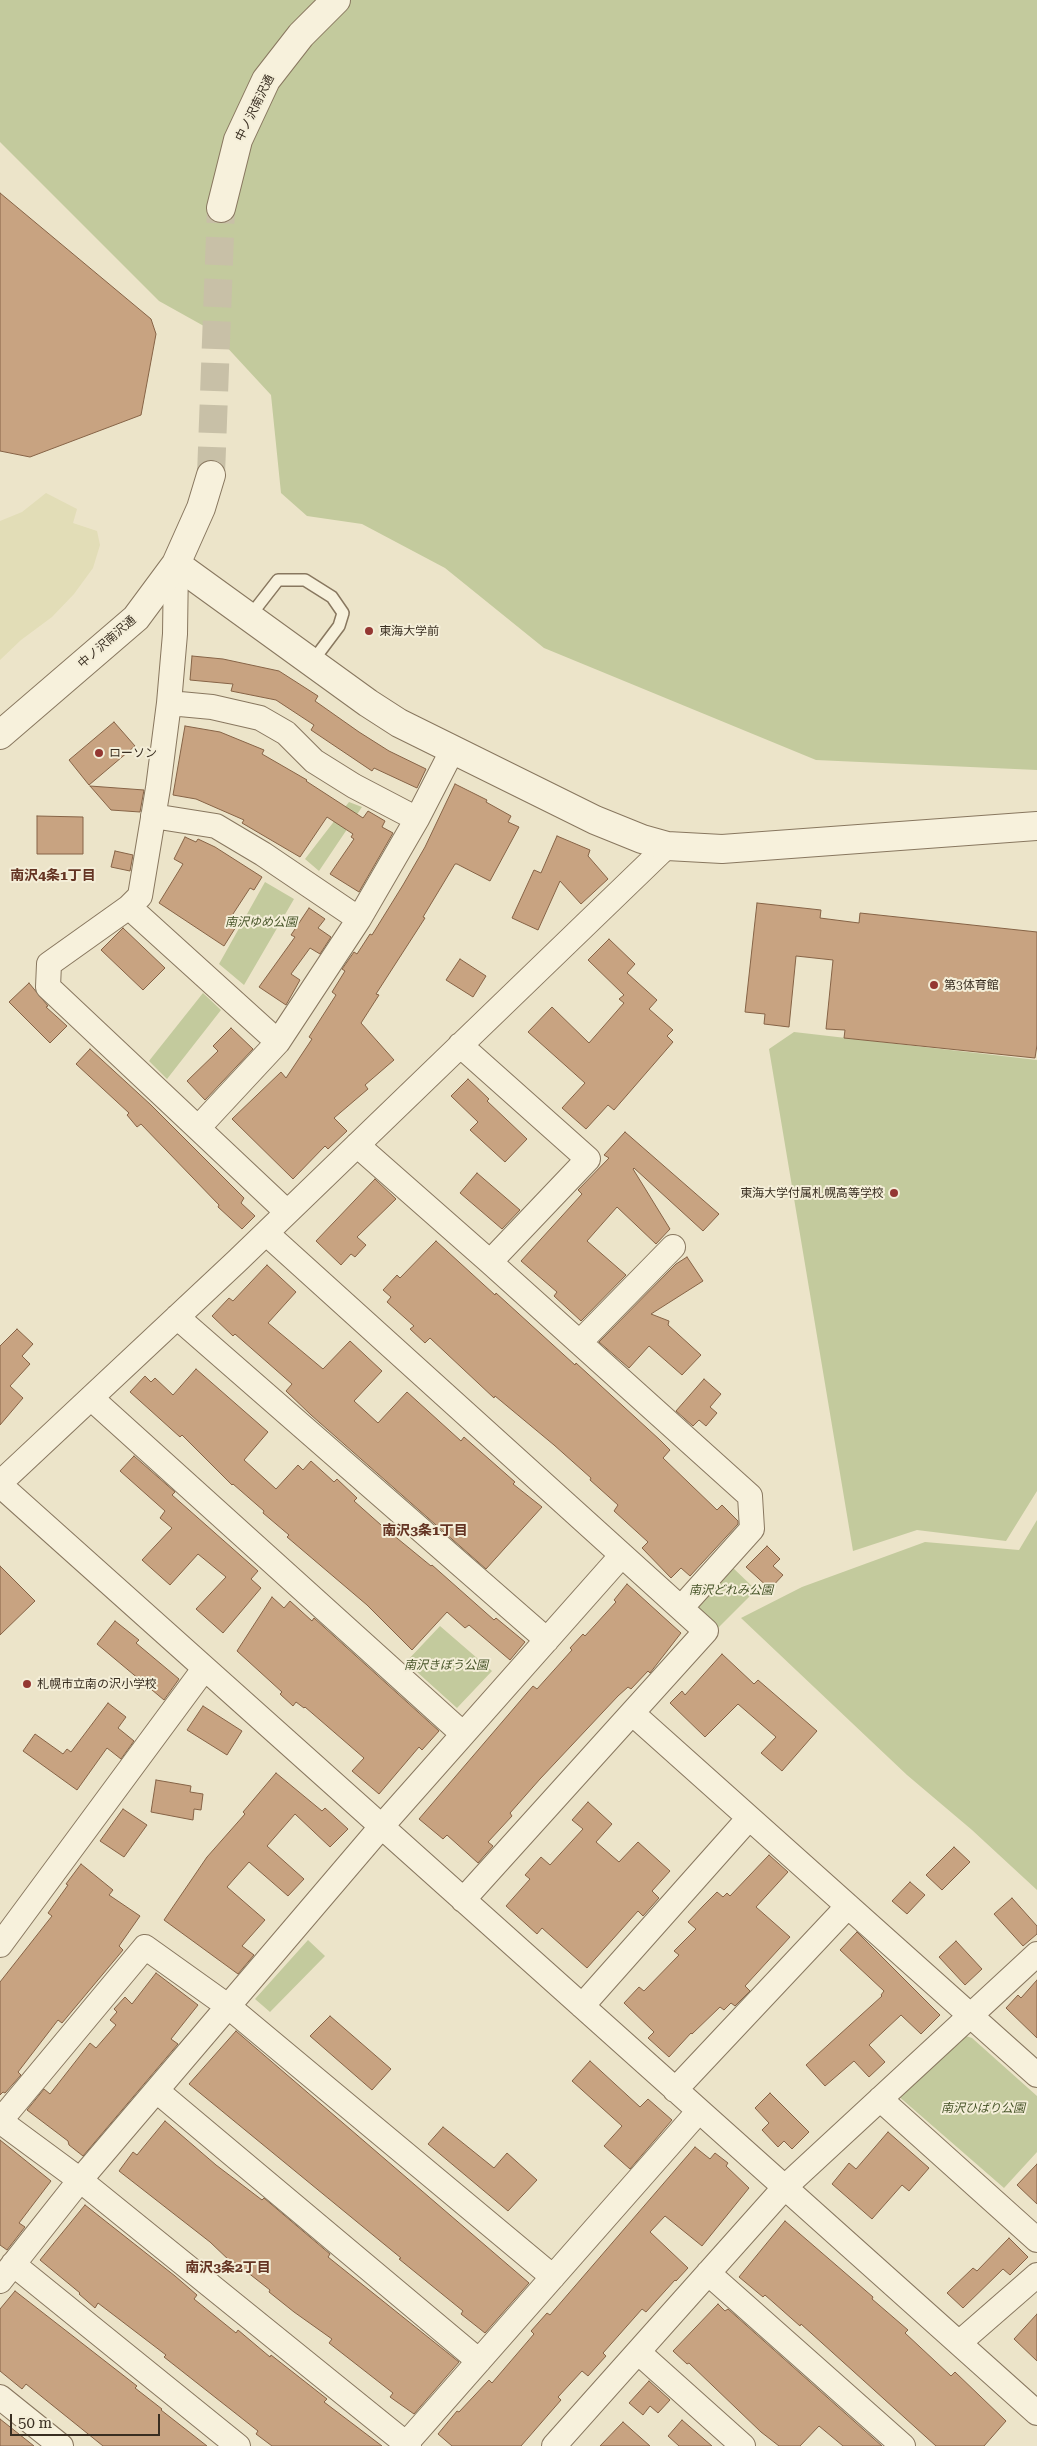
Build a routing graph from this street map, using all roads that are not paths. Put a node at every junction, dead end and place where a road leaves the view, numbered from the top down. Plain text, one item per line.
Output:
1 (336, 0) edge
2 (221, 208) tunnel mouth
3 (211, 475) tunnel mouth
4 (176, 564) junction
5 (250, 616) junction
6 (312, 662) junction
7 (169, 704) junction
8 (0, 735) edge
9 (452, 751) junction
10 (154, 816) junction
11 (417, 819) junction
12 (1037, 826) edge
13 (667, 846) junction
14 (128, 907) junction
15 (359, 919) junction
16 (278, 1042) junction
17 (460, 1045) junction
18 (198, 1128) junction
19 (357, 1145) junction
20 (288, 1212) junction
21 (266, 1233) junction
22 (673, 1246) dead end
23 (490, 1262) junction
24 (178, 1317) junction
25 (580, 1342) junction
26 (91, 1398) junction
27 (0, 1484) edge
28 (622, 1555) junction
29 (681, 1608) junction
30 (547, 1640) junction
31 (204, 1669) junction
32 (632, 1713) junction
33 (464, 1734) junction
34 (749, 1818) junction
35 (381, 1827) junction
36 (464, 1900) junction
37 (848, 1906) junction
38 (0, 1945) edge
39 (1037, 1954) edge
40 (582, 2006) junction
41 (229, 2007) junction
42 (970, 2016) junction
43 (1037, 2075) edge
44 (675, 2090) junction
45 (157, 2091) junction
46 (880, 2099) junction
47 (698, 2112) junction
48 (0, 2121) edge
49 (80, 2180) junction
50 (785, 2187) junction
51 (1037, 2240) edge
52 (7, 2273) edge
53 (708, 2273) junction
54 (1037, 2276) edge
55 (553, 2277) junction
56 (959, 2343) junction
57 (638, 2352) junction
58 (479, 2361) junction
59 (0, 2397) edge
60 (1037, 2413) edge
61 (566, 2442) edge
62 (406, 2445) edge
63 (61, 2446) edge
64 (238, 2446) edge
65 (743, 2446) edge
66 (903, 2446) edge

1 - 2 street, 中ノ沢南沢通
3 - 4 street, 中ノ沢南沢通
4 - 5 street
4 - 7 street
4 - 8 street, 中ノ沢南沢通
5 - 6 street
5 - 6 lane
6 - 9 street
7 - 10 street
7 - 11 street
9 - 11 street
9 - 13 street
10 - 14 street
10 - 15 street
11 - 15 street
12 - 13 street
13 - 17 street
14 - 16 street
14 - 18 street
15 - 16 street
16 - 18 street
17 - 19 street
17 - 23 street
18 - 20 street
19 - 20 street
19 - 23 street
20 - 21 street
21 - 24 street
21 - 28 street
22 - 25 street
23 - 25 street
24 - 26 street
24 - 30 street
25 - 29 street
26 - 27 street
26 - 33 street
27 - 31 street
28 - 29 street
28 - 30 street
29 - 32 street
30 - 33 street
31 - 35 street
31 - 38 street
32 - 34 street
32 - 36 street
33 - 35 street
34 - 37 street
34 - 40 street
35 - 36 street
35 - 41 street
36 - 40 street
37 - 42 street
37 - 44 street
39 - 42 street
40 - 44 street
41 - 45 street
41 - 48 street
41 - 55 street
42 - 43 street
42 - 46 street
44 - 47 street
45 - 49 street
45 - 58 street
46 - 50 street
46 - 51 street
47 - 50 street
47 - 55 street
48 - 49 street
49 - 52 street
49 - 62 street
50 - 53 street
50 - 56 street
52 - 64 street
53 - 57 street
53 - 66 street
54 - 56 street
55 - 58 street
56 - 60 street
57 - 61 street
57 - 65 street
58 - 62 street
59 - 63 street

